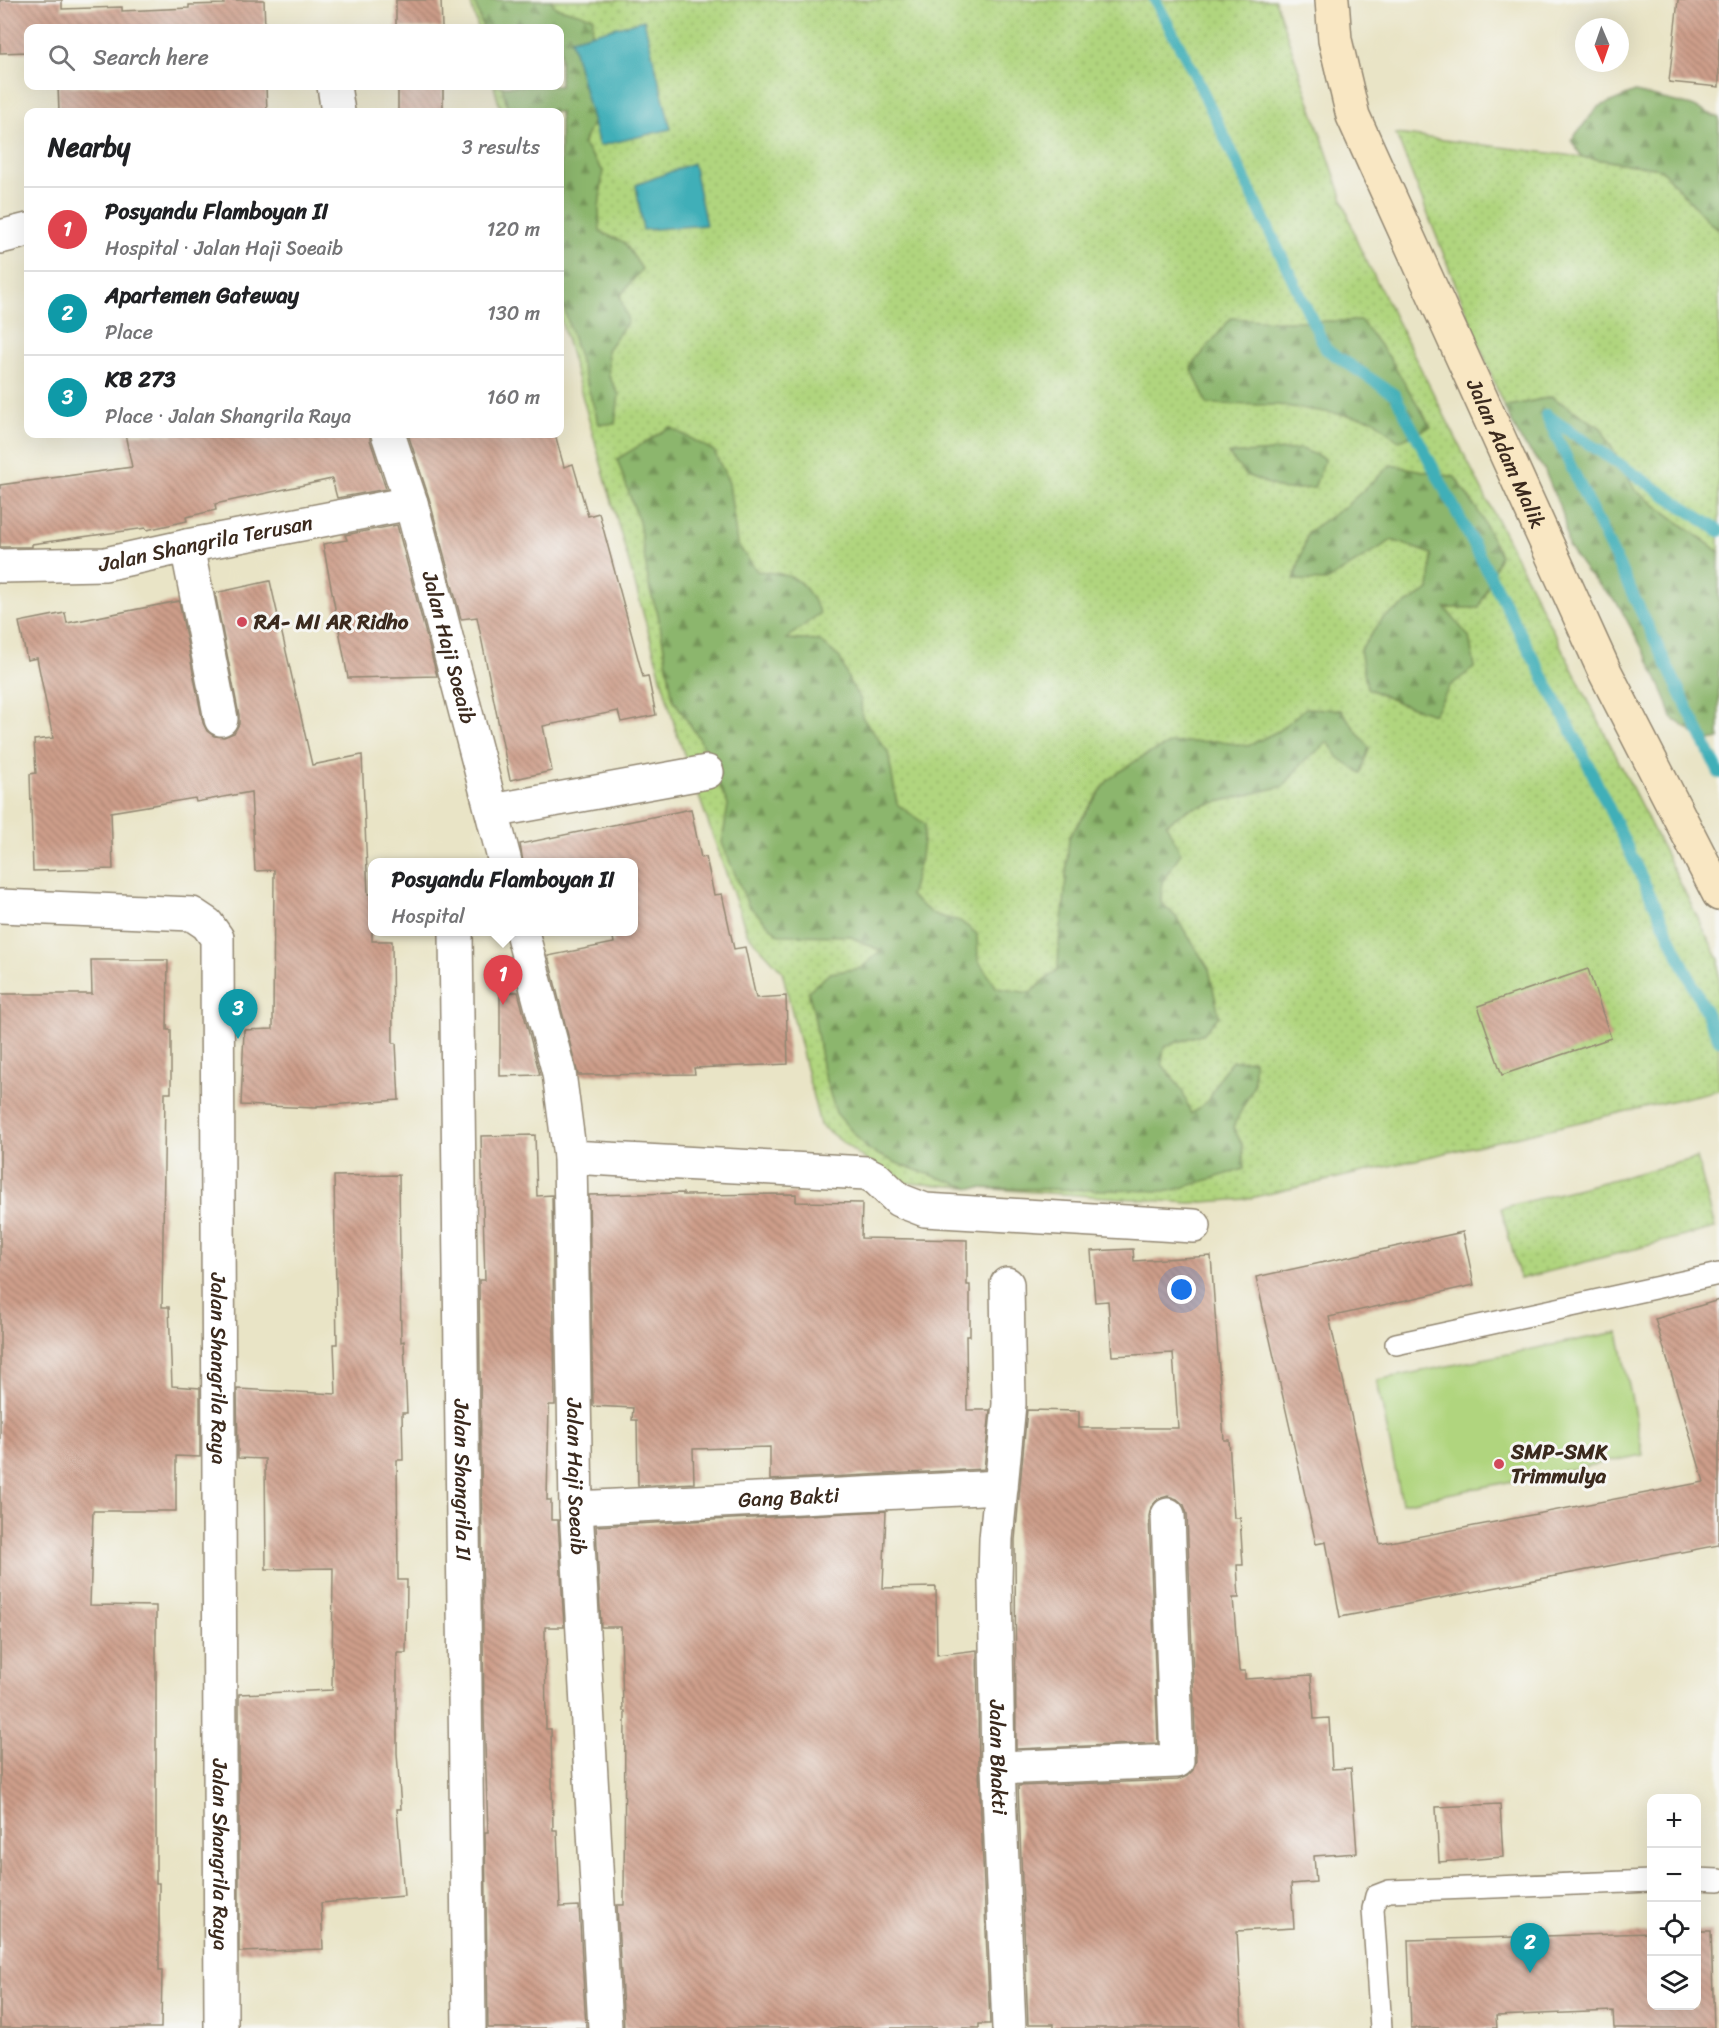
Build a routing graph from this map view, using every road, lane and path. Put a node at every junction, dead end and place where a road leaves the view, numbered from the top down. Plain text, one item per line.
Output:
1 (1332, 0) edge
2 (335, 90) edge
3 (337, 108) edge
4 (24, 231) edge
5 (0, 237) edge
6 (389, 438) edge
7 (411, 503) junction
8 (187, 546) junction
9 (0, 566) edge
10 (221, 718) dead end
11 (707, 772) dead end
12 (492, 811) junction
13 (504, 858) edge
14 (1716, 879) edge
15 (0, 906) edge
16 (456, 936) edge
17 (523, 936) edge
18 (570, 1157) junction
19 (1194, 1226) dead end
20 (1719, 1274) edge
21 (1007, 1284) dead end
22 (1396, 1344) dead end
23 (1001, 1488) junction
24 (576, 1508) junction
25 (1168, 1515) dead end
26 (998, 1768) junction
27 (1701, 1879) edge
28 (1719, 1880) edge
29 (1647, 1881) edge
30 (221, 2028) edge
31 (469, 2028) edge
32 (605, 2028) edge
33 (1009, 2028) edge
34 (1381, 2028) edge

1 - 14 street, Jalan Adam Malik
2 - 3 street
4 - 5 street
6 - 7 street, Jalan Haji Soeaib
7 - 8 street, Jalan Shangrila Terusan
7 - 12 street, Jalan Haji Soeaib
8 - 9 street, Jalan Shangrila Terusan
8 - 10 street
11 - 12 street
12 - 13 street, Jalan Haji Soeaib
15 - 30 street, Jalan Shangrila Raya
16 - 31 street, Jalan Shangrila II
17 - 18 street, Jalan Haji Soeaib
18 - 19 street
18 - 24 street, Jalan Haji Soeaib
20 - 22 lane
21 - 23 street, Jalan Bhakti
23 - 24 street, Gang Bakti
23 - 26 street, Jalan Bhakti
24 - 32 street, Jalan Haji Soeaib
25 - 26 street
26 - 33 street, Jalan Bhakti
27 - 28 lane
29 - 34 lane

